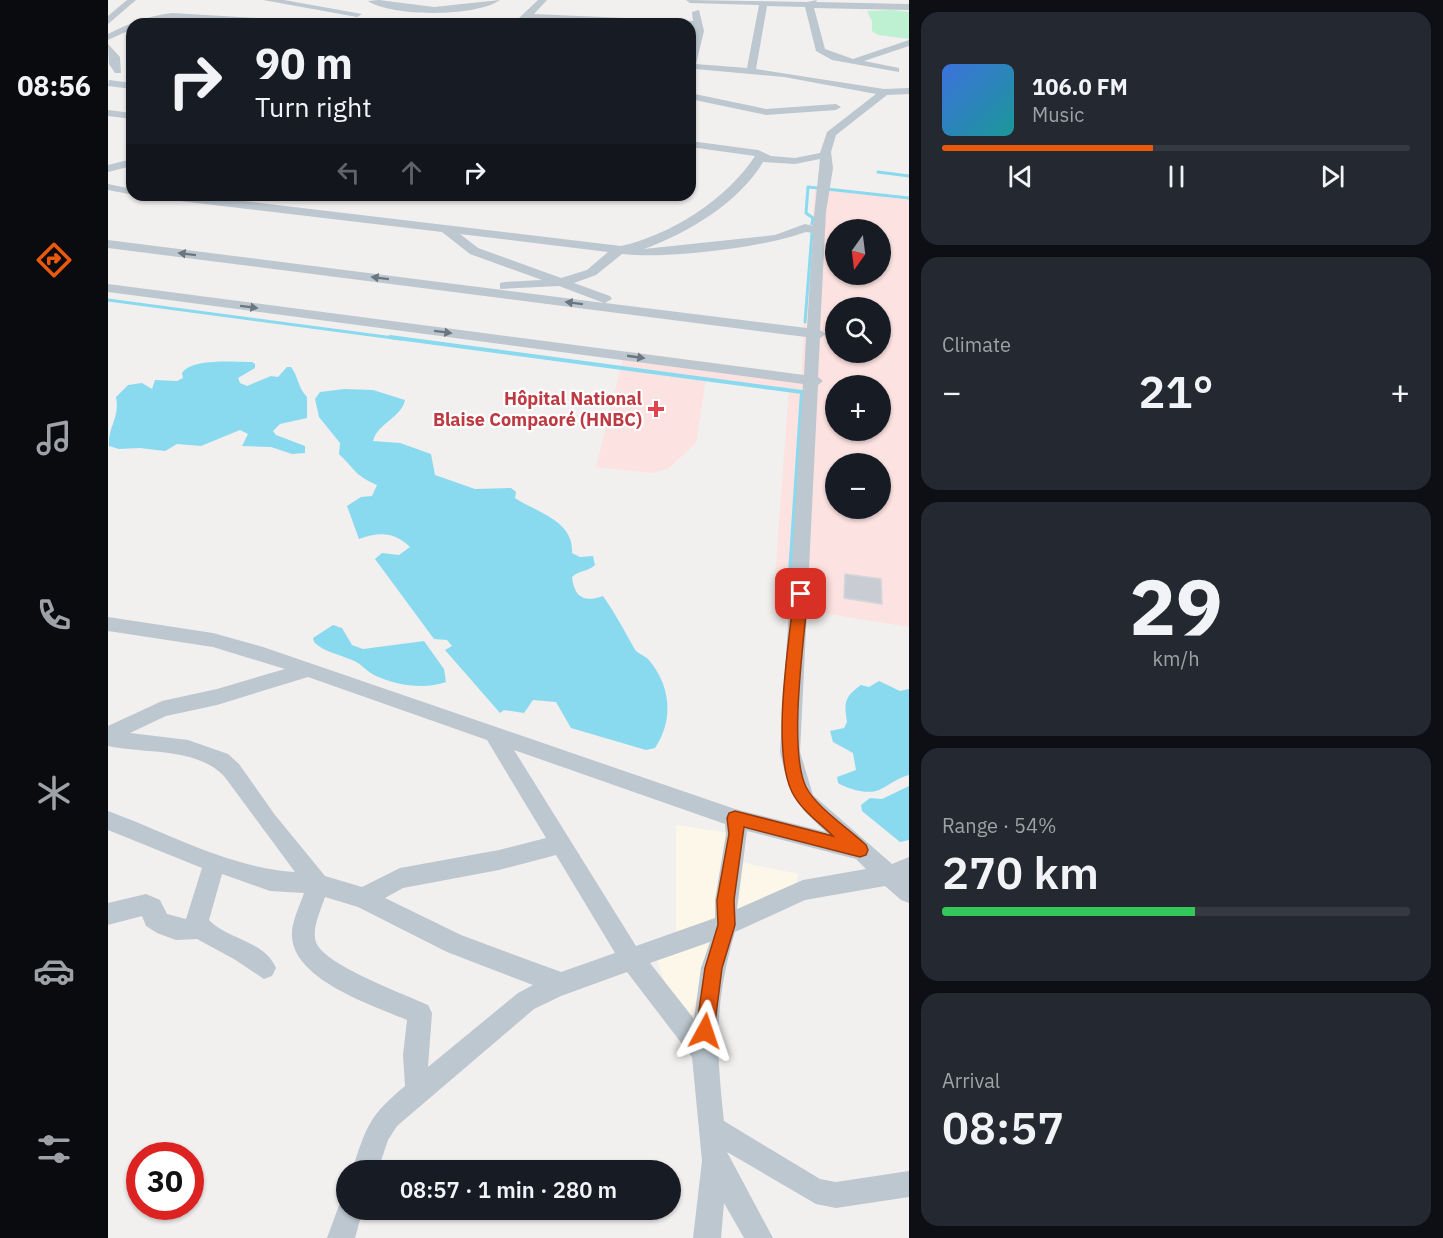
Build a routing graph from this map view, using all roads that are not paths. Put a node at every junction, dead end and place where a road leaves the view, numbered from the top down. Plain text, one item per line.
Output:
1 (132, 0) edge
2 (267, 0) edge
3 (496, 0) edge
4 (543, 0) edge
5 (690, 0) edge
6 (694, 0) edge
7 (372, 1) edge
8 (763, 3) junction
9 (814, 3) edge
10 (885, 4) edge
11 (909, 7) edge
12 (357, 14) junction
13 (526, 16) joint
14 (151, 18) edge
15 (206, 18) edge
16 (351, 18) edge
17 (595, 18) edge
18 (108, 21) edge
19 (698, 24) joint
20 (126, 29) edge
21 (696, 32) edge
22 (108, 37) edge
23 (909, 43) edge
24 (108, 47) edge
25 (903, 61) edge
26 (857, 62) junction
27 (696, 68) edge
28 (751, 70) junction
29 (834, 70) junction
30 (118, 71) dead end
31 (109, 83) edge
32 (126, 85) edge
33 (886, 91) junction
34 (909, 91) edge
35 (696, 97) edge
36 (836, 107) junction
37 (108, 113) edge
38 (126, 116) edge
39 (838, 126) junction
40 (696, 145) edge
41 (825, 155) junction
42 (769, 159) junction
43 (126, 164) edge
44 (108, 169) edge
45 (110, 189) edge
46 (126, 191) edge
47 (212, 201) edge
48 (446, 230) junction
49 (819, 230) junction
50 (108, 244) edge
51 (619, 251) junction
52 (558, 283) junction
53 (108, 288) edge
54 (461, 288) junction
55 (816, 331) junction
56 (814, 381) junction
57 (108, 624) edge
58 (307, 669) junction
59 (493, 733) junction
60 (108, 737) edge
61 (735, 818) junction
62 (108, 820) edge
63 (562, 844) junction
64 (860, 850) junction
65 (214, 863) junction
66 (903, 881) edge
67 (318, 884) junction
68 (363, 898) junction
69 (108, 914) edge
70 (726, 925) junction
71 (199, 928) junction
72 (631, 958) junction
73 (264, 968) dead end
74 (561, 984) junction
75 (704, 1053) junction
76 (418, 1093) junction
77 (711, 1128) junction
78 (368, 1160) edge
79 (715, 1161) junction
80 (909, 1184) edge
81 (347, 1220) edge
82 (341, 1238) edge
83 (707, 1238) edge
84 (759, 1238) edge

1 - 18 street
2 - 12 street
3 - 7 street
4 - 13 street
5 - 6 street
6 - 8 street
6 - 19 street
7 - 12 street
8 - 9 street
8 - 28 street
9 - 10 street
9 - 29 street
10 - 11 street
12 - 16 street
13 - 17 street
14 - 15 street
19 - 21 street
20 - 22 street
23 - 26 street
24 - 30 street
25 - 26 street
25 - 33 street
26 - 29 street
27 - 28 street
28 - 29 street
29 - 33 street
29 - 36 street
31 - 32 street
33 - 34 street
33 - 39 street
35 - 36 street
36 - 39 street
37 - 38 street
39 - 41 street
40 - 42 street
41 - 42 street
41 - 49 street
42 - 51 street
43 - 44 street
45 - 46 street
47 - 48 street
48 - 51 street
48 - 52 street
49 - 51 street
49 - 55 street
54 -> 50 street
51 - 52 street
52 - 54 street
52 - 55 street
53 -> 56 street
55 -> 54 street
55 - 56 street
56 - 64 street
57 - 58 street
58 - 59 street
58 - 60 street
59 - 61 street
59 - 63 street
60 - 67 street
61 - 64 street
61 - 70 street
62 - 65 street
63 - 68 street
63 - 72 street
64 - 66 street
65 - 67 street
65 - 71 street
66 - 70 street
67 - 68 street
67 - 76 street
68 - 74 street
69 - 71 street
70 - 72 street
70 - 75 street
71 - 73 street
72 - 74 street
72 - 75 street
74 - 76 street
75 - 77 street
76 - 78 street
77 - 79 street
77 - 80 street
79 - 83 street
79 - 84 street
81 - 82 street

